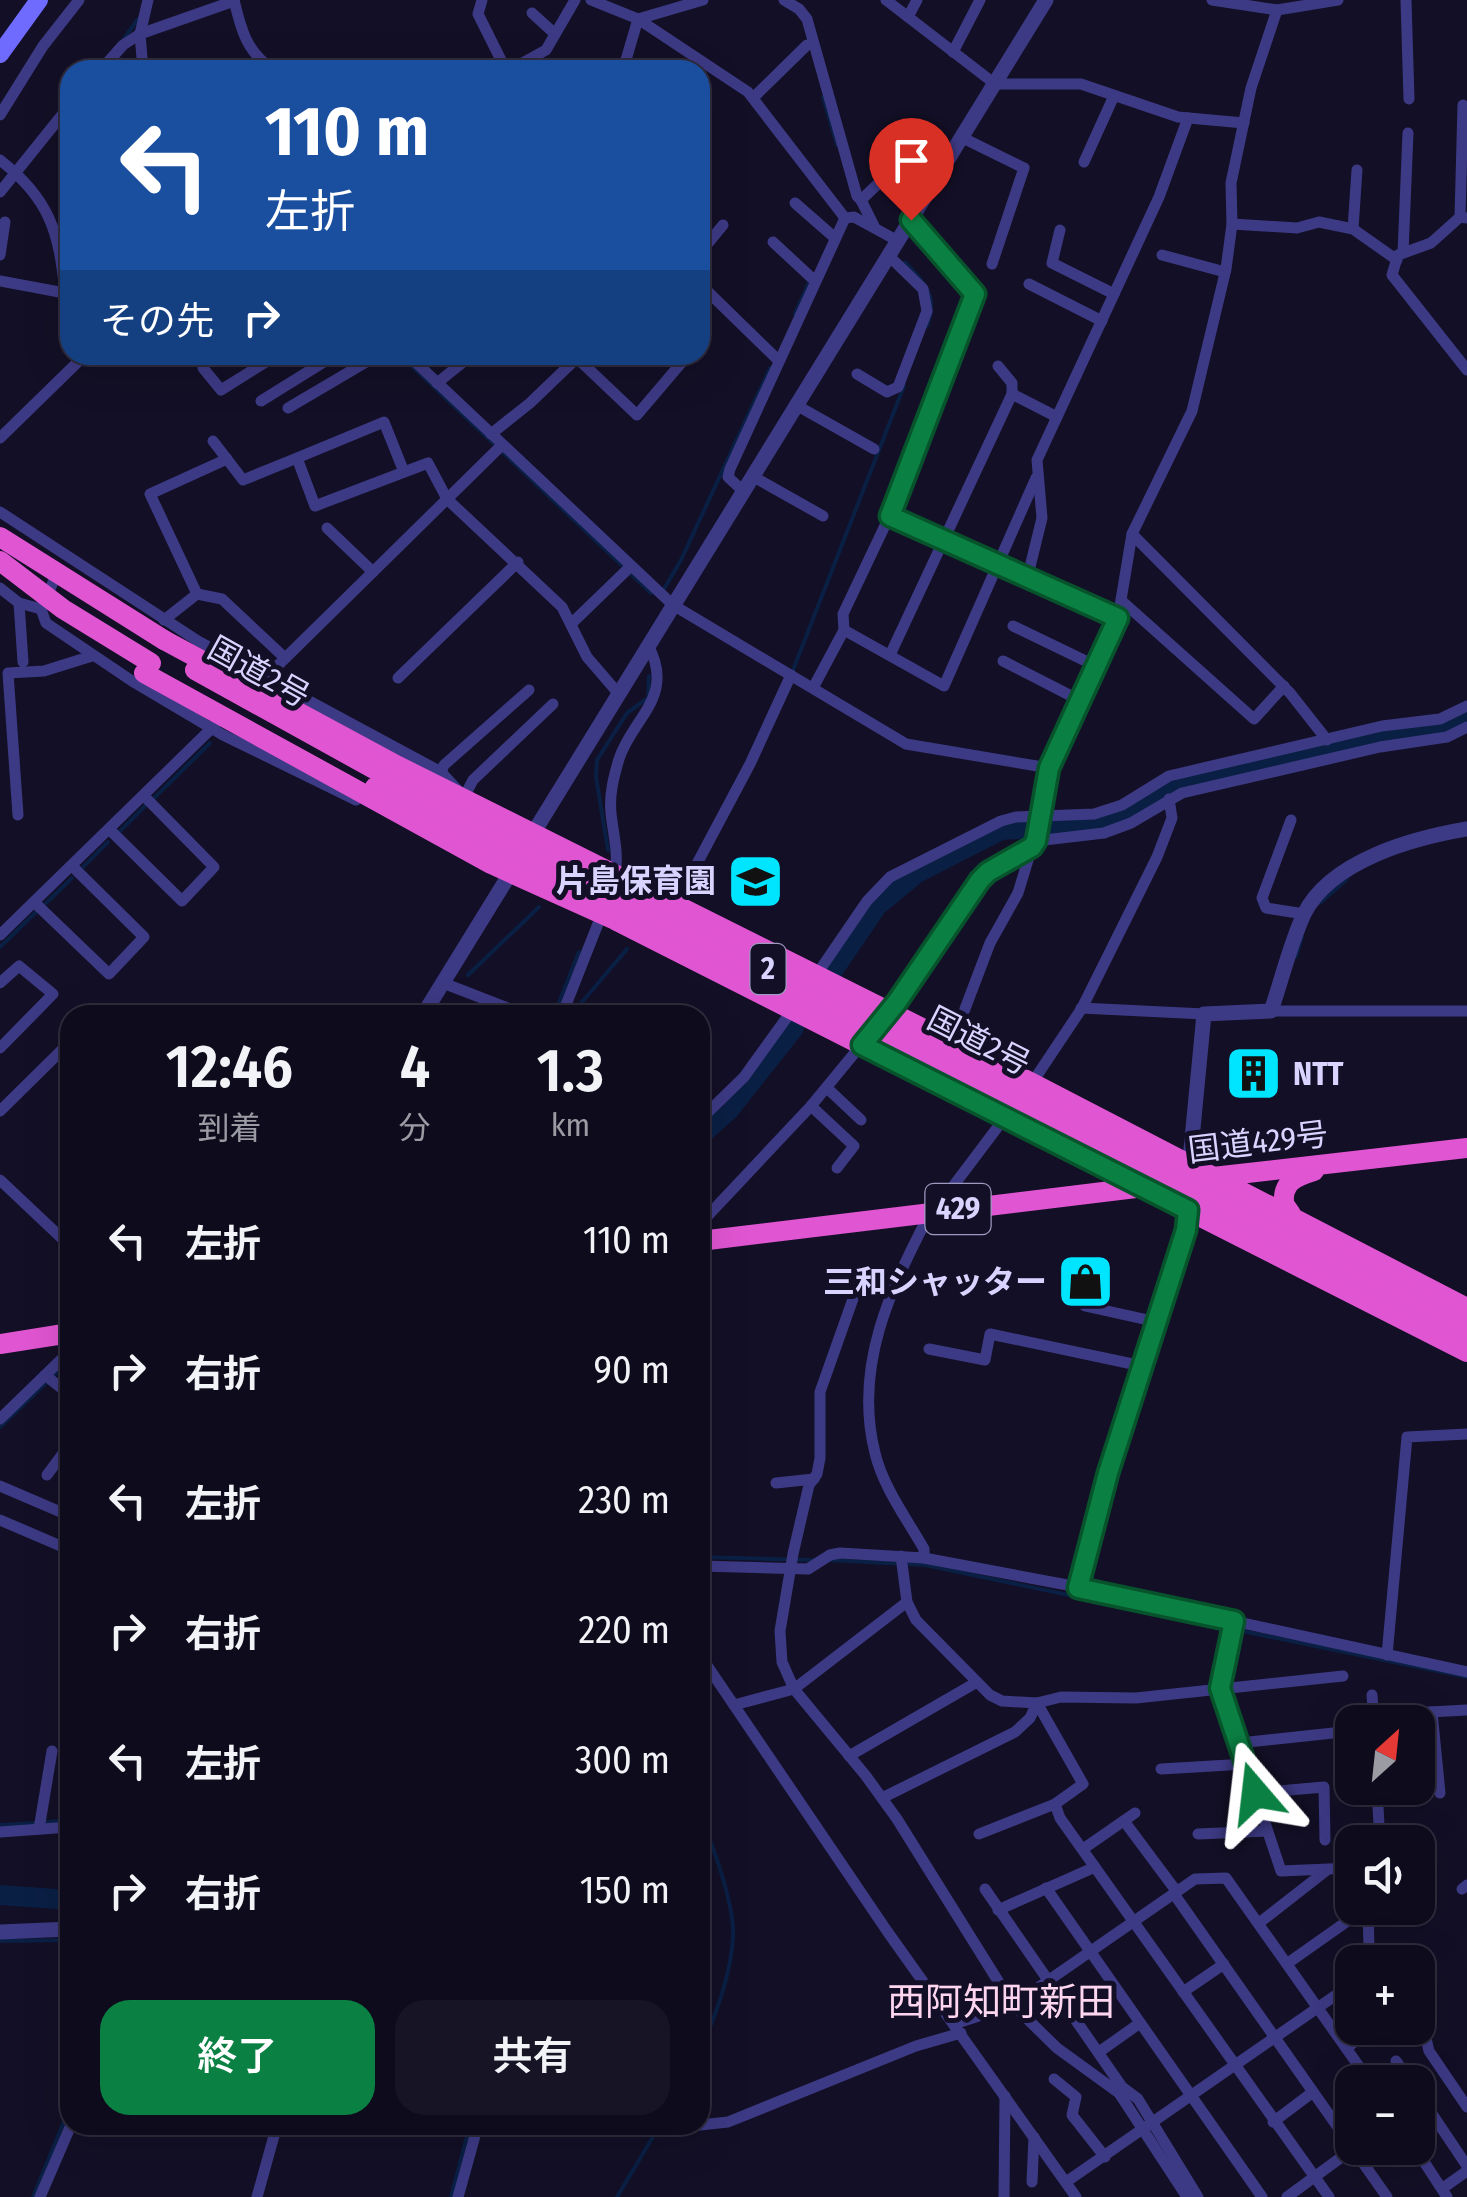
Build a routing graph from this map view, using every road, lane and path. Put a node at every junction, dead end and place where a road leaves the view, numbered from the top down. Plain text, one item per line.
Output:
1 (38, 0) edge
2 (79, 0) edge
3 (148, 0) edge
4 (234, 0) edge
5 (482, 0) edge
6 (575, 0) edge
7 (590, 0) edge
8 (703, 0) edge
9 (784, 0) edge
10 (886, 0) edge
11 (917, 0) edge
12 (980, 0) edge
13 (1046, 0) edge
14 (1212, 0) edge
15 (1338, 0) edge
16 (1406, 0) edge
17 (1277, 10) junction
18 (532, 13) dead end
19 (908, 17) junction
20 (638, 20) junction
21 (140, 34) junction
22 (555, 34) junction
23 (808, 44) dead end
24 (954, 52) junction
25 (0, 54) edge
26 (111, 60) edge
27 (142, 60) edge
28 (260, 60) edge
29 (503, 60) edge
30 (527, 60) edge
31 (626, 60) edge
32 (698, 60) edge
33 (710, 68) edge
34 (995, 84) junction
35 (754, 97) junction
36 (1113, 98) junction
37 (1410, 99) dead end
38 (1463, 105) dead end
39 (0, 115) edge
40 (60, 117) edge
41 (1188, 118) junction
42 (1244, 122) junction
43 (1408, 133) dead end
44 (963, 138) junction
45 (0, 160) edge
46 (1084, 162) dead end
47 (1358, 170) dead end
48 (15, 172) junction
49 (939, 174) junction
50 (0, 192) edge
51 (861, 200) junction
52 (795, 203) dead end
53 (845, 218) junction
54 (1464, 218) edge
55 (911, 220) junction
56 (5, 222) dead end
57 (1232, 224) junction
58 (724, 225) dead end
59 (874, 227) junction
60 (1352, 229) junction
61 (1060, 230) dead end
62 (832, 236) junction
63 (710, 241) edge
64 (898, 241) junction
65 (773, 242) dead end
66 (60, 252) edge
67 (0, 254) edge
68 (1162, 255) dead end
69 (889, 256) junction
70 (1400, 256) junction
71 (992, 264) dead end
72 (1225, 272) junction
73 (812, 279) junction
74 (0, 281) edge
75 (1028, 284) dead end
76 (60, 292) edge
77 (710, 294) edge
78 (1114, 294) junction
79 (1102, 321) junction
80 (776, 359) junction
81 (75, 365) edge
82 (261, 365) edge
83 (319, 365) edge
84 (361, 365) edge
85 (418, 365) edge
86 (460, 365) edge
87 (570, 365) edge
88 (586, 365) edge
89 (680, 365) edge
90 (998, 366) dead end
91 (203, 368) dead end
92 (1467, 370) edge
93 (856, 374) dead end
94 (437, 383) junction
95 (1012, 394) junction
96 (261, 401) dead end
97 (796, 405) junction
98 (288, 408) dead end
99 (1057, 417) junction
100 (491, 434) junction
101 (0, 438) edge
102 (213, 441) dead end
103 (499, 447) junction
104 (874, 449) dead end
105 (297, 458) junction
106 (227, 459) junction
107 (404, 472) junction
108 (1038, 474) junction
109 (752, 476) junction
110 (744, 490) junction
111 (447, 499) junction
112 (0, 512) edge
113 (823, 516) dead end
114 (890, 516) junction
115 (327, 528) dead end
116 (1132, 534) junction
117 (0, 538) edge
118 (942, 540) junction
119 (56, 550) junction
120 (0, 561) edge
121 (518, 562) junction
122 (997, 562) junction
123 (628, 569) junction
124 (372, 572) junction
125 (0, 574) edge
126 (1028, 576) junction
127 (0, 588) edge
128 (197, 594) junction
129 (1122, 602) junction
130 (18, 603) junction
131 (674, 605) junction
132 (41, 609) junction
133 (1118, 618) junction
134 (571, 624) junction
135 (1013, 626) dead end
136 (844, 630) junction
137 (648, 645) junction
138 (156, 649) junction
139 (92, 656) junction
140 (890, 656) junction
141 (285, 658) junction
142 (1003, 660) dead end
143 (24, 662) dead end
144 (1098, 667) junction
145 (791, 675) junction
146 (398, 678) dead end
147 (263, 680) junction
148 (1284, 686) junction
149 (812, 688) junction
150 (529, 690) dead end
151 (618, 693) junction
152 (1082, 700) junction
153 (554, 704) dead end
154 (1467, 706) edge
155 (215, 725) junction
156 (1467, 727) edge
157 (1327, 740) junction
158 (1049, 768) junction
159 (441, 772) junction
160 (379, 780) junction
161 (1172, 788) junction
162 (144, 796) junction
163 (464, 798) junction
164 (18, 816) dead end
165 (1291, 820) dead end
166 (1467, 829) edge
167 (110, 830) junction
168 (1038, 832) junction
169 (534, 833) junction
170 (490, 864) junction
171 (72, 866) junction
172 (510, 874) junction
173 (615, 874) junction
174 (34, 902) junction
175 (676, 905) junction
176 (1304, 914) junction
177 (602, 916) junction
178 (0, 935) edge
179 (816, 976) junction
180 (0, 983) edge
181 (443, 983) junction
182 (429, 1005) edge
183 (500, 1005) edge
184 (566, 1005) edge
185 (1081, 1008) junction
186 (792, 1010) junction
187 (1271, 1011) junction
188 (1467, 1011) edge
189 (889, 1012) junction
190 (1204, 1014) junction
191 (952, 1043) junction
192 (862, 1045) junction
193 (0, 1048) edge
194 (60, 1052) edge
195 (1032, 1083) junction
196 (827, 1088) junction
197 (811, 1106) junction
198 (710, 1110) edge
199 (0, 1111) edge
200 (1005, 1117) junction
201 (861, 1120) dead end
202 (1467, 1148) edge
203 (1082, 1156) junction
204 (1329, 1164) junction
205 (837, 1168) dead end
206 (1190, 1173) junction
207 (0, 1180) edge
208 (1142, 1187) junction
209 (1053, 1196) junction
210 (1188, 1210) junction
211 (936, 1212) junction
212 (710, 1213) edge
213 (1291, 1214) junction
214 (1214, 1223) junction
215 (60, 1237) edge
216 (710, 1240) edge
217 (1348, 1245) junction
218 (858, 1274) dead end
219 (1331, 1283) junction
220 (1085, 1306) dead end
221 (1467, 1308) edge
222 (1157, 1322) junction
223 (1467, 1322) edge
224 (60, 1335) edge
225 (1467, 1340) edge
226 (0, 1344) edge
227 (928, 1349) dead end
228 (1467, 1352) edge
229 (60, 1363) edge
230 (1142, 1366) junction
231 (48, 1378) junction
232 (60, 1387) edge
233 (0, 1419) edge
234 (1467, 1434) edge
235 (60, 1457) edge
236 (47, 1475) dead end
237 (814, 1480) junction
238 (776, 1483) dead end
239 (0, 1486) edge
240 (60, 1512) edge
241 (0, 1520) edge
242 (60, 1546) edge
243 (924, 1558) junction
244 (902, 1561) junction
245 (793, 1562) junction
246 (710, 1566) edge
247 (1078, 1588) junction
248 (907, 1602) junction
249 (1233, 1627) junction
250 (1387, 1654) junction
251 (710, 1670) edge
252 (1466, 1673) edge
253 (1343, 1676) dead end
254 (977, 1682) junction
255 (1220, 1688) junction
256 (794, 1689) junction
257 (1372, 1695) dead end
258 (1037, 1703) junction
259 (1373, 1705) edge
260 (734, 1706) junction
261 (1467, 1710) edge
262 (1435, 1712) edge
263 (1335, 1733) edge
264 (1435, 1742) edge
265 (1240, 1743) junction
266 (52, 1751) dead end
267 (850, 1756) junction
268 (1246, 1764) junction
269 (1161, 1769) dead end
270 (1440, 1792) dead end
271 (1255, 1793) junction
272 (882, 1798) junction
273 (1056, 1804) junction
274 (1136, 1813) dead end
275 (1124, 1821) junction
276 (39, 1825) junction
277 (60, 1826) edge
278 (1267, 1831) junction
279 (0, 1832) edge
280 (979, 1834) dead end
281 (1198, 1834) dead end
282 (1325, 1840) dead end
283 (1082, 1849) junction
284 (1095, 1867) junction
285 (1335, 1869) edge
286 (1327, 1870) junction
287 (1046, 1888) junction
288 (985, 1889) dead end
289 (1175, 1893) junction
290 (998, 1910) junction
291 (1134, 1922) junction
292 (1259, 1923) junction
293 (1343, 1925) edge
294 (60, 1929) edge
295 (0, 1932) edge
296 (1090, 1952) junction
297 (1288, 1963) junction
298 (1224, 1964) junction
299 (1048, 1980) junction
300 (1182, 1992) junction
301 (1335, 1995) edge
302 (1013, 2004) junction
303 (1318, 2006) junction
304 (1140, 2024) junction
305 (958, 2029) junction
306 (1276, 2038) junction
307 (1350, 2045) edge
308 (1428, 2045) edge
309 (1346, 2048) junction
310 (1098, 2052) junction
311 (1396, 2061) dead end
312 (1358, 2065) edge
313 (1398, 2065) edge
314 (1233, 2066) junction
315 (1054, 2080) dead end
316 (1313, 2092) junction
317 (1005, 2096) junction
318 (1190, 2096) junction
319 (1467, 2107) edge
320 (1435, 2118) edge
321 (1273, 2122) junction
322 (1335, 2123) edge
323 (710, 2124) edge
324 (1147, 2126) junction
325 (67, 2135) edge
326 (274, 2135) edge
327 (475, 2135) edge
328 (1034, 2137) junction
329 (1105, 2157) junction
330 (1335, 2162) edge
331 (1364, 2165) edge
332 (1426, 2165) edge
333 (1467, 2168) edge
334 (1313, 2178) junction
335 (1032, 2182) dead end
336 (1066, 2182) junction
337 (1445, 2193) edge
338 (40, 2197) edge
339 (257, 2197) edge
340 (458, 2197) edge
341 (1004, 2197) edge
342 (1076, 2197) edge
343 (1187, 2197) edge
344 (1198, 2197) edge
345 (1262, 2197) edge
346 (1287, 2197) edge
347 (1329, 2197) edge
348 (1386, 2197) edge

1 - 25 main road
2 - 39 street
3 - 21 street
4 - 21 street
4 - 28 street
5 - 29 street
6 - 22 street
7 - 20 street
8 - 20 street
9 - 51 street
10 - 19 street
11 - 19 street
12 - 24 street
13 - 34 street
14 - 17 street
15 - 17 street
16 - 37 street
17 - 42 street
18 - 22 street
19 - 24 street
20 - 31 street
20 - 32 street
21 - 26 street
21 - 27 street
22 - 30 street
23 - 35 street
24 - 34 street
33 - 35 street
34 - 36 street
34 - 44 street
35 - 53 street
36 - 41 street
36 - 46 street
38 - 54 street
40 - 48 street
41 - 42 street
41 - 78 street
42 - 57 street
43 - 70 street
44 - 49 street
44 - 71 street
45 - 48 street
47 - 60 street
48 - 50 street
48 - 66 street
49 - 51 street
49 - 55 street
51 - 59 street
52 - 62 street
53 - 59 street
53 - 62 street
54 - 70 street
55 - 64 street
55 - 114 street
56 - 67 street
57 - 60 street
57 - 72 street
58 - 63 street
59 - 64 street
60 - 70 street
61 - 78 street
62 - 73 street
64 - 69 street
65 - 73 street
68 - 72 street
69 - 93 street
69 - 97 street
70 - 92 street
72 - 116 street
73 - 80 street
74 - 76 street
75 - 79 street
77 - 80 street
78 - 79 street
79 - 99 street
80 - 110 street
81 - 101 street
82 - 91 street
83 - 96 street
84 - 98 street
85 - 94 street
86 - 94 street
87 - 100 street
88 - 89 street
90 - 95 street
94 - 100 street
95 - 99 street
95 - 118 street
97 - 104 street
97 - 109 street
99 - 108 street
100 - 103 street
102 - 106 street
103 - 111 street
103 - 123 street
105 - 106 street
105 - 107 street
105 - 107 street
106 - 128 street
107 - 111 street
108 - 122 street
108 - 126 street
109 - 110 street
109 - 113 street
110 - 131 street
111 - 121 street
111 - 124 street
112 - 119 street
114 - 118 street
114 - 136 street
115 - 124 street
116 - 129 street
116 - 148 street
117 - 138 highway, 国道2号 / 2, bridge
118 - 122 street
118 - 140 street
119 - 132 street
119 - 138 street
120 - 138 highway, 国道2号 / 2, bridge
121 - 134 street
121 - 146 street
122 - 126 street
122 - 140 street
123 - 131 street
123 - 134 street
124 - 141 street
125 - 138 highway
126 - 133 street
127 - 130 street
128 - 138 street
128 - 141 street
129 - 133 street
129 - 148 street
130 - 132 street
130 - 143 street
131 - 137 street
131 - 145 street
132 - 139 street
133 - 144 street
134 - 151 street
135 - 144 street
136 - 140 street
136 - 149 street
137 - 151 street
137 - 173 street
138 - 147 street
138 - 160 highway, 国道2号 / 2
138 - 163 highway
138 - 170 highway
139 - 155 street
139 - 164 street
141 - 147 street
142 - 152 street
144 - 152 street
145 - 149 street
145 - 175 street
147 - 159 street
148 - 157 street
149 - 158 street
150 - 159 street
151 - 169 street
152 - 158 street
153 - 163 street
154 - 157 street
155 - 162 street
155 - 170 street
156 - 161 street
157 - 161 street
158 - 168 street
159 - 163 street
160 - 223 highway, 国道2号 / 2, bridge
160 - 225 highway, 国道2号 / 2, bridge
161 - 168 street
161 - 168 street
161 - 185 street
162 - 167 street
162 - 167 street
163 - 169 highway
165 - 176 street
166 - 176 street
167 - 171 street
168 - 179 street
168 - 189 street
168 - 191 street
169 - 172 street
169 - 173 highway
170 - 172 highway
171 - 174 street
171 - 174 street
172 - 177 highway
172 - 181 street
173 - 175 highway
174 - 178 street
175 - 179 highway
176 - 187 street
177 - 184 street
177 - 186 highway
179 - 186 street
179 - 189 highway
180 - 193 street
181 - 182 street
181 - 183 street
185 - 190 street
185 - 195 street
186 - 192 highway
186 - 198 street
187 - 188 street
187 - 190 street
189 - 191 highway
189 - 192 street
190 - 206 street
191 - 195 highway
192 - 196 street
192 - 200 highway
194 - 199 street
195 - 200 street
195 - 206 highway
196 - 197 street
196 - 201 street
197 - 205 street
197 - 212 street
200 - 203 highway
200 - 211 street
202 - 204 highway, 国道429号 / 429
203 - 208 highway
203 - 209 highway
204 - 206 highway, 国道429号 / 429
204 - 213 highway
206 - 208 highway, 国道429号 / 429
206 - 210 street
206 - 213 highway
206 - 214 highway
207 - 215 street
208 - 209 highway, 国道429号 / 429
208 - 210 highway
209 - 211 highway, 国道429号 / 429
210 - 214 highway
210 - 222 street
211 - 216 highway, 国道429号 / 429
211 - 243 street
213 - 217 highway
214 - 219 highway
217 - 219 street
217 - 221 highway
218 - 237 street
219 - 228 highway
220 - 222 street
222 - 230 street
224 - 226 highway
227 - 230 street
229 - 231 street
230 - 247 street
231 - 232 street
231 - 233 street
234 - 250 street
235 - 236 street
237 - 238 street
237 - 245 street
239 - 240 street
241 - 242 street
243 - 244 street
243 - 247 street
244 - 245 street
244 - 248 street
245 - 246 street
245 - 256 street
247 - 249 street
248 - 254 street
248 - 256 street
249 - 250 street
249 - 255 street
250 - 252 street
251 - 260 street
253 - 255 street
254 - 258 street
254 - 267 street
255 - 258 street
255 - 265 street
256 - 260 street
256 - 267 street
257 - 259 street
258 - 272 street
258 - 273 street
260 - 305 street
261 - 262 street
263 - 265 street
264 - 270 street
265 - 268 street
266 - 276 street
267 - 272 street
268 - 269 street
268 - 271 street
271 - 278 street
271 - 282 street
272 - 302 street
273 - 280 street
273 - 283 street
274 - 275 street
275 - 283 street
275 - 289 street
276 - 277 street
276 - 279 street
278 - 281 street
278 - 286 street
283 - 284 street
284 - 287 street
284 - 291 street
285 - 286 street
286 - 292 street
287 - 290 street
287 - 296 street
288 - 290 street
289 - 291 street
289 - 292 street
289 - 298 street
290 - 299 street
291 - 296 street
291 - 300 street
292 - 297 street
293 - 297 street
294 - 295 street
296 - 299 street
296 - 304 street
297 - 303 street
298 - 300 street
298 - 306 street
299 - 302 street
299 - 310 street
300 - 314 street
301 - 303 street
302 - 305 street
302 - 324 street
303 - 306 street
303 - 309 street
304 - 310 street
304 - 318 street
305 - 317 street
305 - 323 street
306 - 314 street
306 - 316 street
307 - 309 street
308 - 319 street
309 - 312 street
310 - 324 street
311 - 313 street
314 - 318 street
314 - 321 street
315 - 329 street
316 - 321 street
316 - 322 street
317 - 328 street
317 - 341 street
318 - 324 street
318 - 345 street
320 - 333 street
321 - 334 street
324 - 329 street
324 - 343 street
324 - 344 street
325 - 338 street
326 - 339 street
327 - 340 street
328 - 335 street
328 - 336 street
329 - 336 street
330 - 334 street
331 - 348 street
332 - 337 street
333 - 337 street
334 - 346 street
334 - 347 street
336 - 342 street

